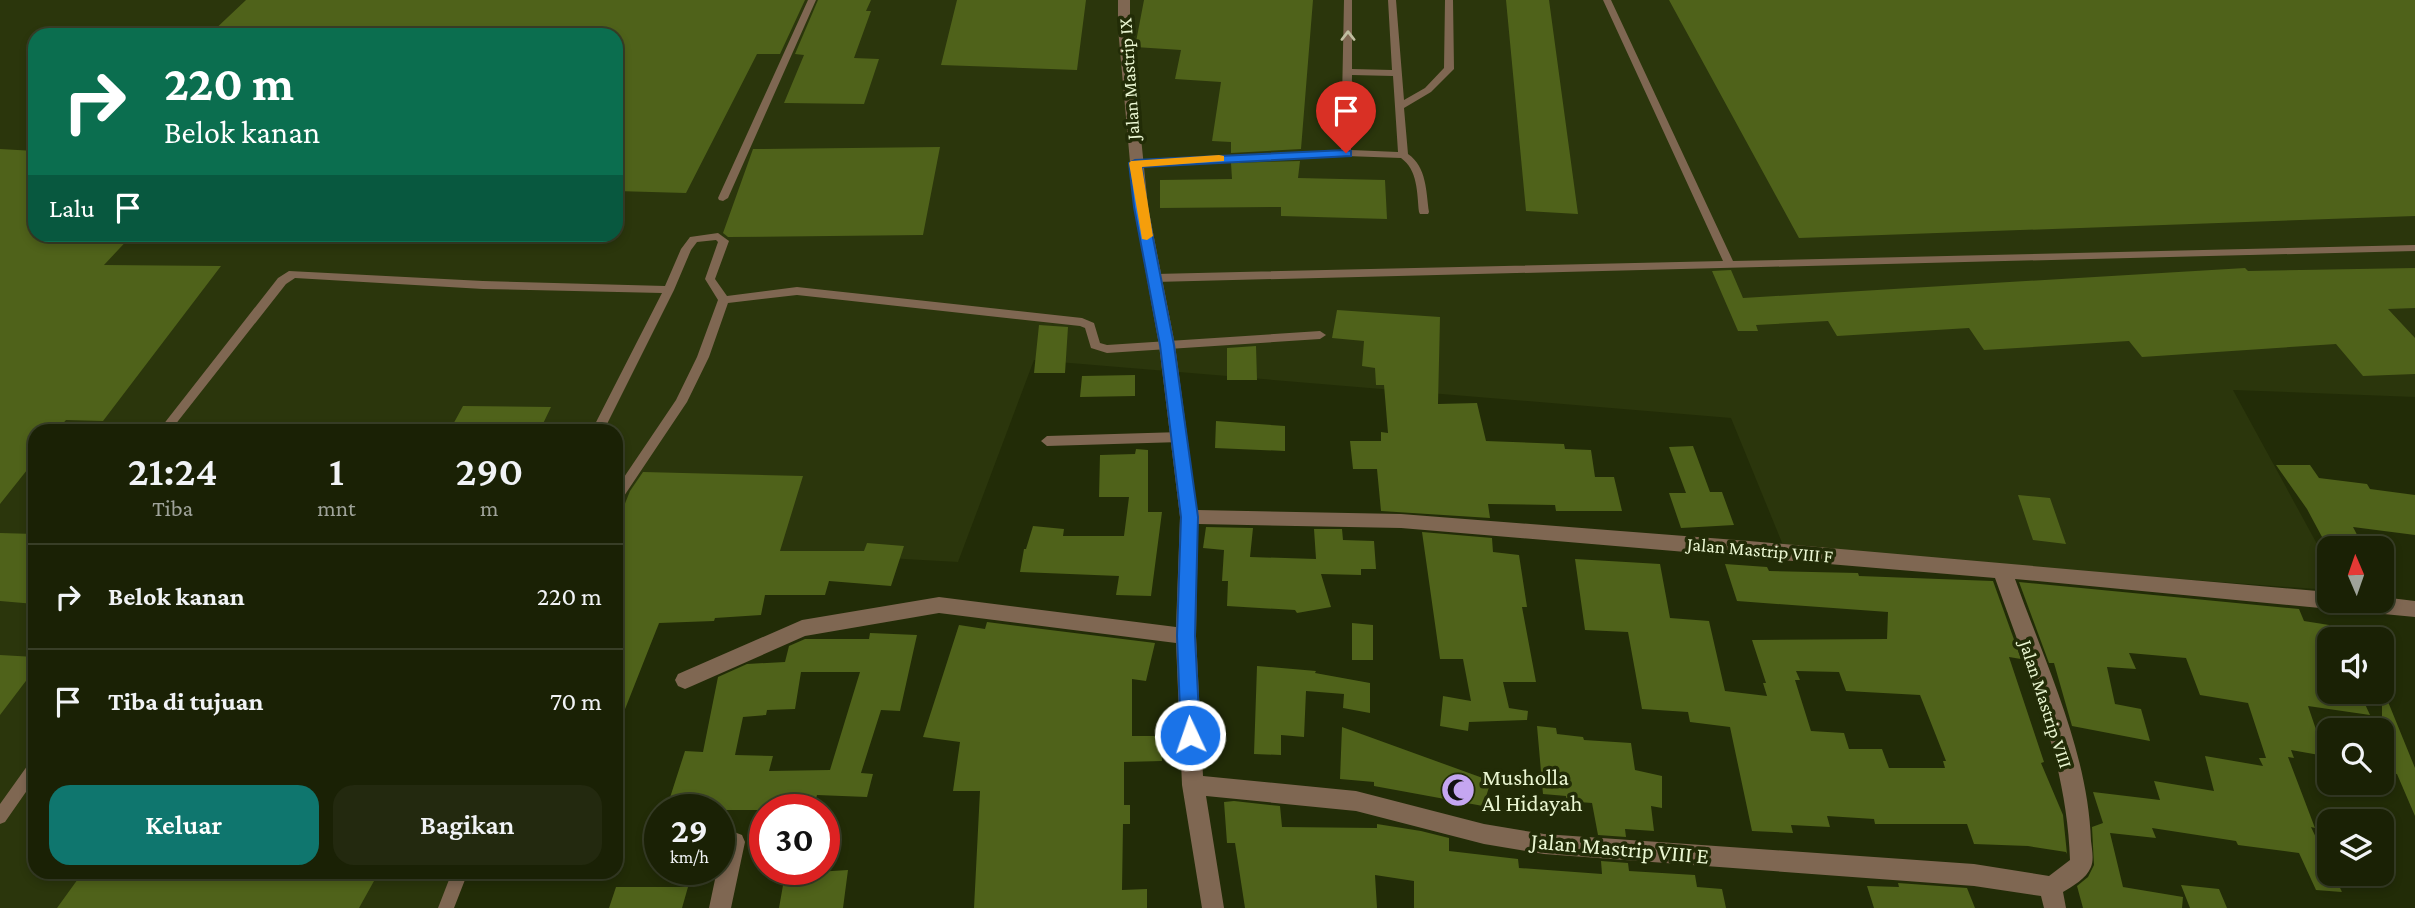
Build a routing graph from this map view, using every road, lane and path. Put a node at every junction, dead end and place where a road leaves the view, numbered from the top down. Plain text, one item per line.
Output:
1 (812, 0) edge
2 (1124, 0) edge
3 (1348, 0) edge
4 (1392, 0) edge
5 (1449, 0) edge
6 (1607, 0) edge
7 (1347, 72) junction
8 (1396, 73) junction
9 (1399, 107) junction
10 (1346, 153) junction
11 (1402, 155) junction
12 (1135, 163) junction
13 (723, 198) dead end
14 (1424, 212) dead end
15 (2415, 248) edge
16 (1730, 265) junction
17 (1155, 278) junction
18 (669, 290) junction
19 (724, 300) junction
20 (1320, 335) dead end
21 (1167, 345) junction
22 (170, 424) edge
23 (601, 424) edge
24 (1181, 437) junction
25 (1047, 441) dead end
26 (623, 489) edge
27 (1189, 517) junction
28 (2002, 572) junction
29 (2317, 599) edge
30 (2394, 608) edge
31 (2415, 610) edge
32 (1186, 636) junction
33 (685, 680) dead end
34 (28, 777) edge
35 (1193, 785) junction
36 (0, 817) edge
37 (457, 879) edge
38 (725, 885) edge
39 (2053, 897) edge
40 (446, 908) edge
41 (720, 908) edge
42 (1213, 908) edge

1 - 13 lane
2 - 12 street, Jalan Mastrip IX
7 -> 3 lane
4 - 8 lane
5 - 9 lane
6 - 16 lane
7 - 8 lane
7 - 10 lane
8 - 9 lane
9 - 11 lane
10 - 11 lane
10 - 12 lane
11 - 14 lane
12 - 17 street, Jalan Mastrip IX
15 - 16 lane
16 - 17 lane
17 - 21 street, Jalan Mastrip IX
18 - 19 lane
18 - 22 lane
18 - 23 lane
19 - 21 lane
19 - 26 lane
20 - 21 lane
21 - 24 street, Jalan Mastrip IX
24 - 25 lane
24 - 27 street, Jalan Mastrip IX
27 - 28 street, Jalan Mastrip VIII F
27 - 32 street, Jalan Mastrip IX
28 - 29 street, Jalan Mastrip VIII F
28 - 39 street, Jalan Mastrip VIII
30 - 31 street, Jalan Mastrip VIII F
32 - 33 street
32 - 35 street, Jalan Mastrip IX
34 - 36 lane
35 - 39 street, Jalan Mastrip VIII E
35 - 42 street, Jalan Mastrip IX
37 - 40 lane
38 - 41 street

